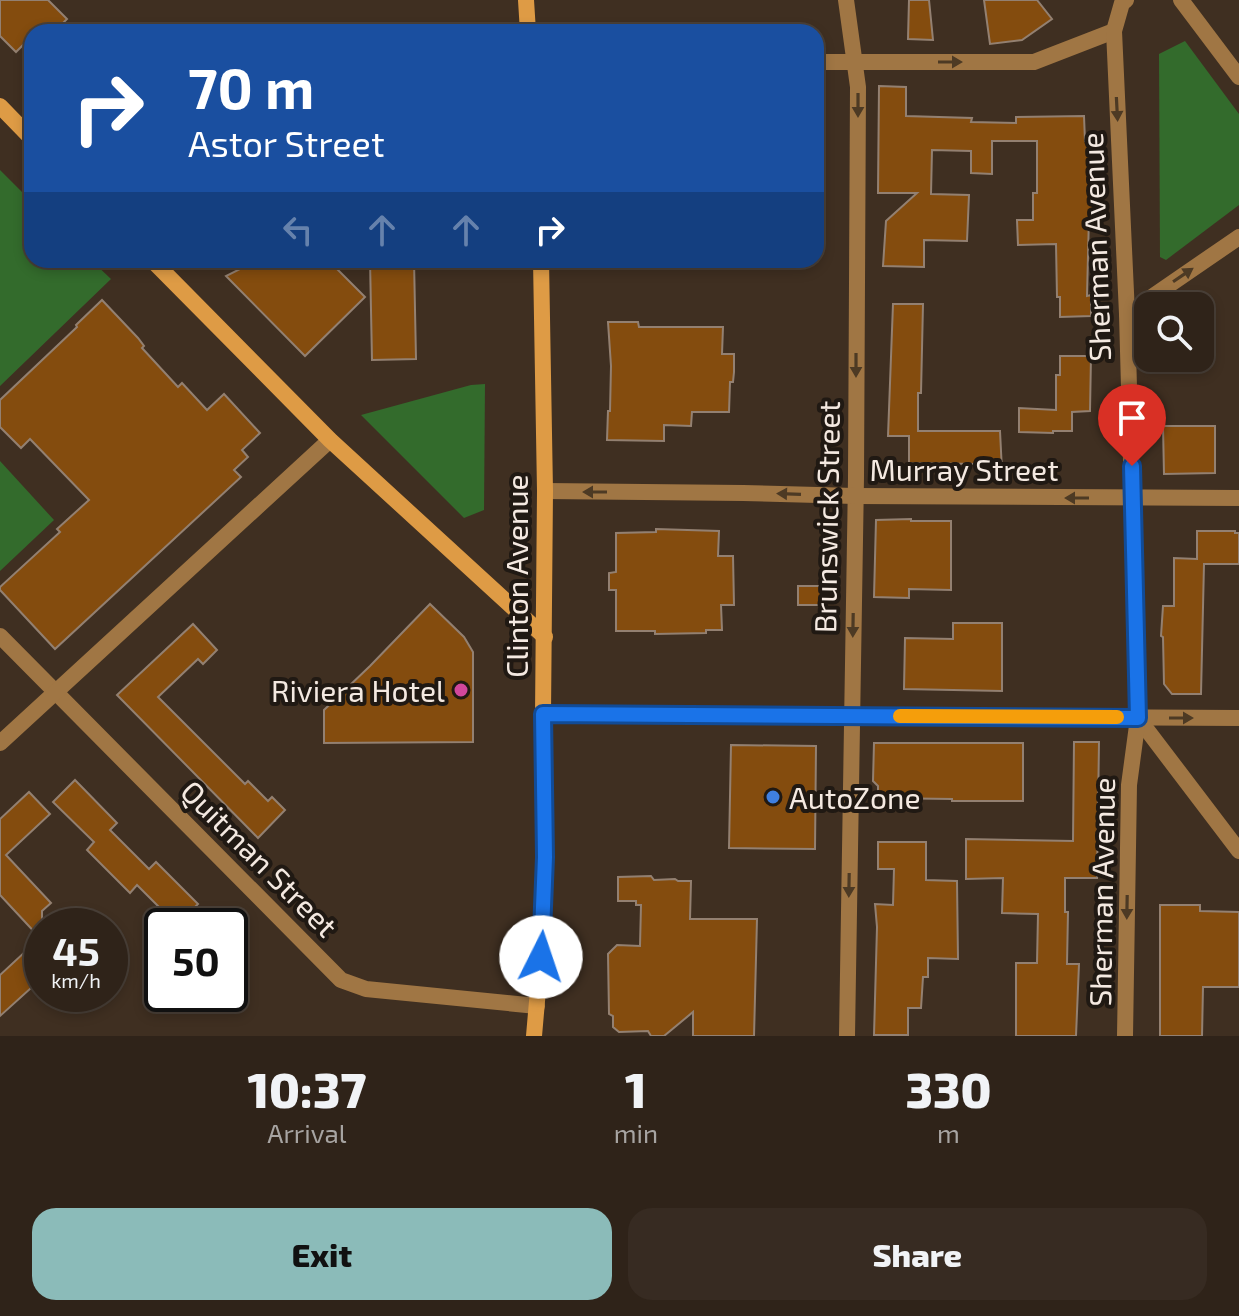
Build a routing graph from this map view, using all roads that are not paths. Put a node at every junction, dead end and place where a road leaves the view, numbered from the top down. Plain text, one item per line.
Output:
1 (526, 0) edge
2 (846, 0) edge
3 (1126, 0) edge
4 (1181, 0) edge
5 (528, 24) edge
6 (1114, 31) junction
7 (824, 62) edge
8 (854, 62) junction
9 (1239, 77) edge
10 (0, 106) edge
11 (24, 131) edge
12 (1239, 237) edge
13 (160, 268) edge
14 (541, 268) edge
15 (1127, 314) junction
16 (330, 440) junction
17 (545, 491) junction
18 (855, 496) junction
19 (1133, 498) junction
20 (1239, 498) edge
21 (0, 636) edge
22 (545, 637) junction
23 (56, 692) junction
24 (543, 714) junction
25 (851, 716) junction
26 (1138, 718) junction
27 (1239, 718) edge
28 (0, 743) edge
29 (1239, 851) edge
30 (537, 1006) junction
31 (534, 1036) edge
32 (847, 1036) edge
33 (1125, 1036) edge

1 - 5 main road
2 - 8 street, Brunswick Street
3 - 6 street
4 - 9 street
8 -> 6 street
6 -> 15 street, Sherman Avenue
7 - 8 street
8 -> 18 street, Brunswick Street
10 - 11 main road
15 -> 12 street
13 - 16 main road
14 - 17 main road, Clinton Avenue
15 - 19 street, Sherman Avenue
16 - 22 main road
16 - 23 street
18 -> 17 street, Murray Street
17 - 22 main road, Clinton Avenue
19 -> 18 street, Murray Street
18 -> 25 street, Brunswick Street
19 - 20 street, Murray Street
19 - 26 street, Sherman Avenue
21 - 23 street, Quitman Street
22 - 24 main road, Clinton Avenue
23 - 28 street
23 - 30 street, Quitman Street
24 - 25 street
24 - 30 main road, Clinton Avenue
25 - 26 street
25 -> 32 street, Brunswick Street
26 -> 27 street
26 - 29 street
26 -> 33 street, Sherman Avenue
30 - 31 main road, Clinton Avenue

